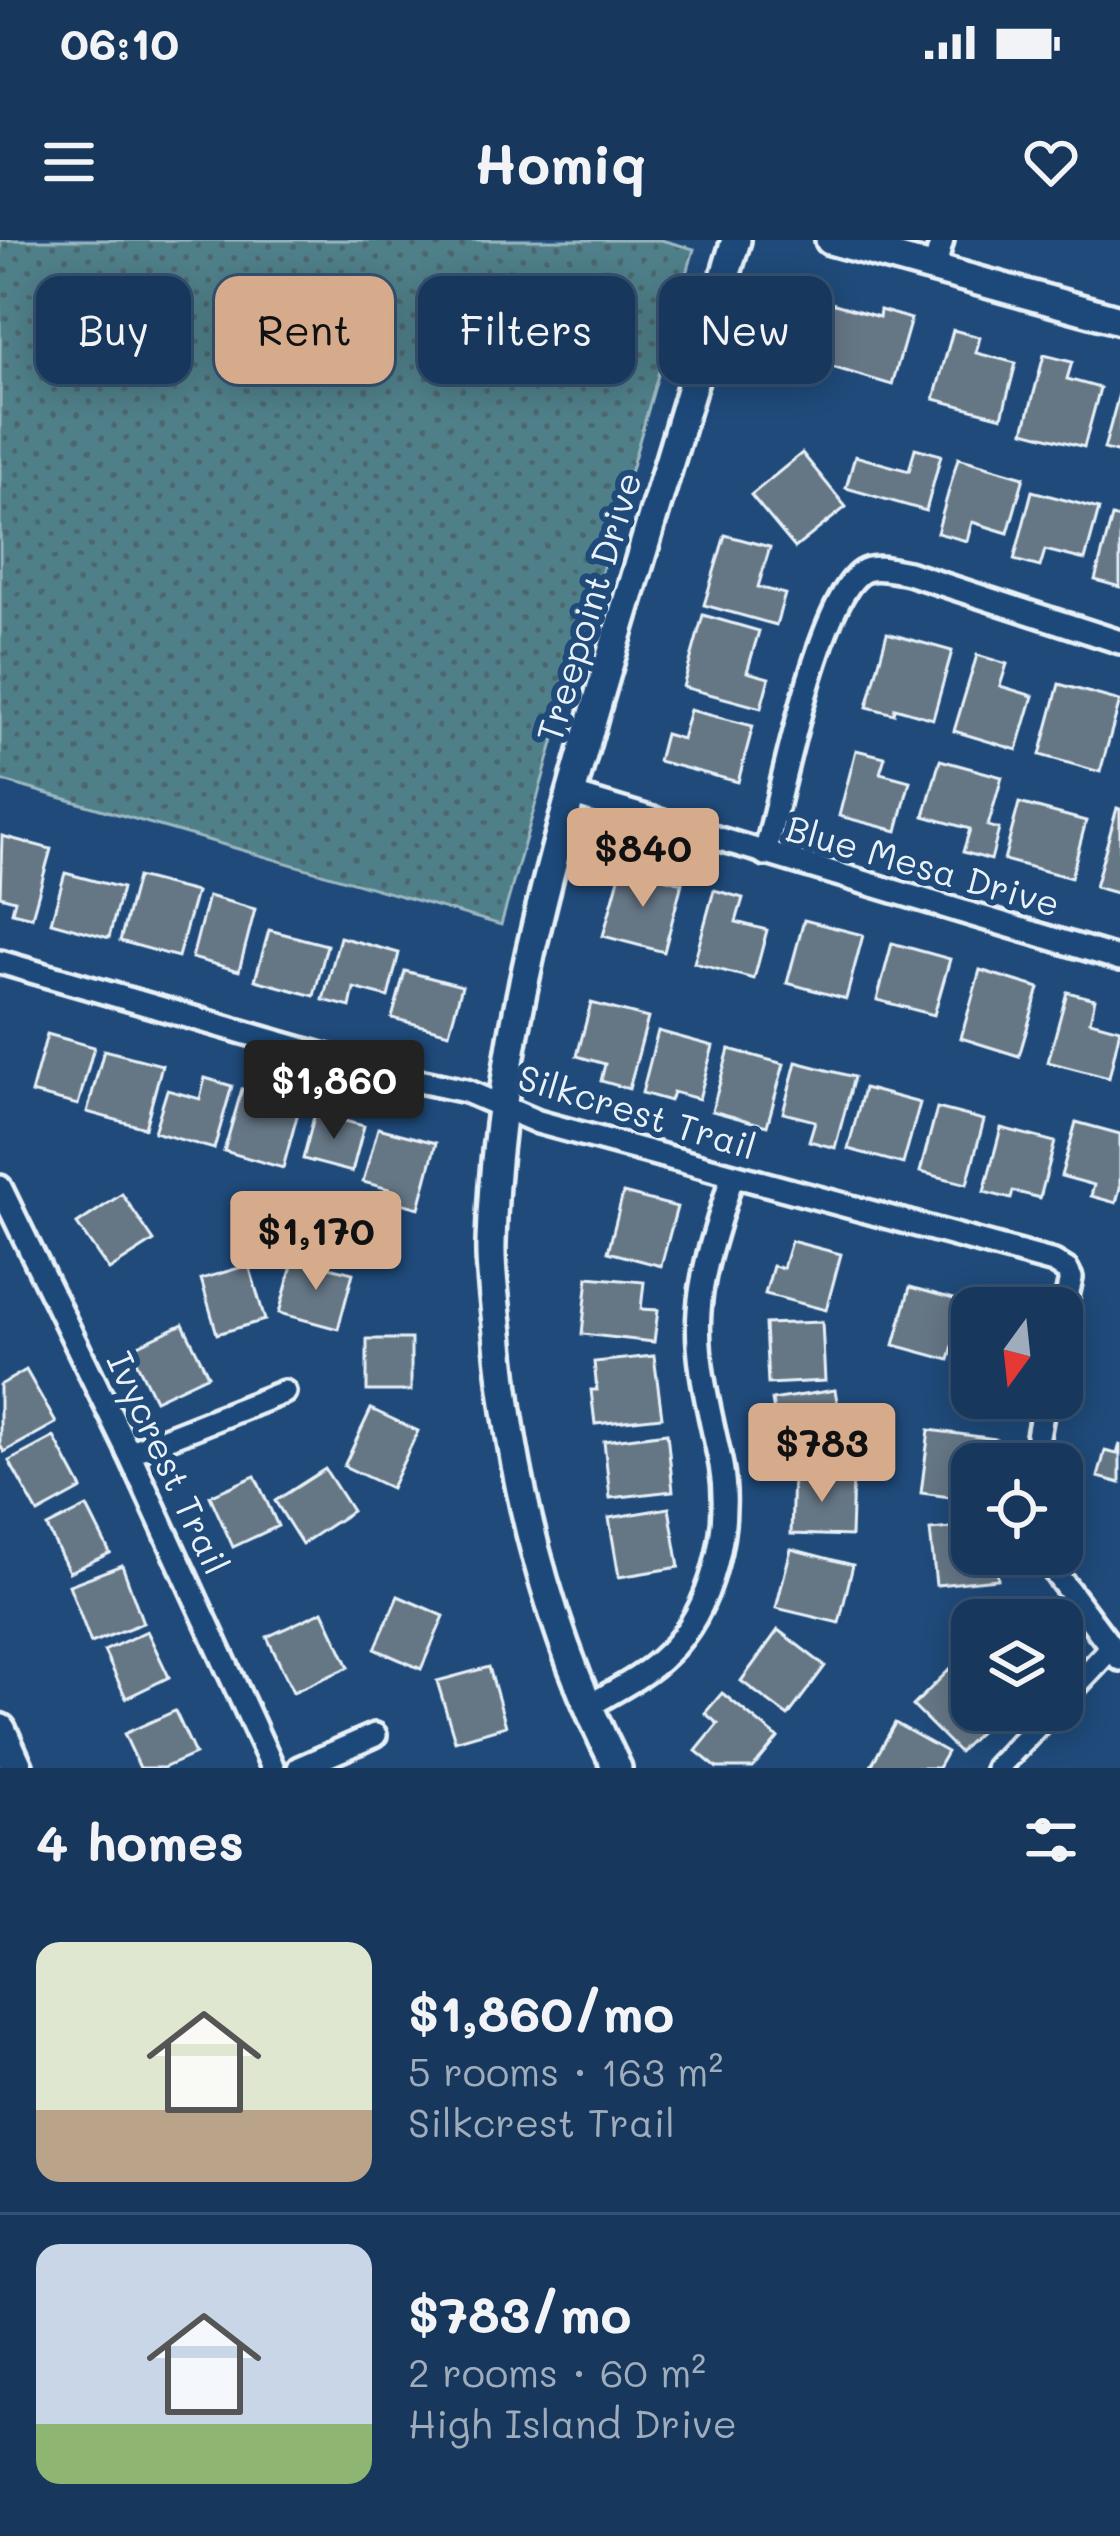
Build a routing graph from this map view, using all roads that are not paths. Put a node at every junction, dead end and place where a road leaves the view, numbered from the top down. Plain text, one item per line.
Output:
1 (736, 240) edge
2 (830, 240) edge
3 (942, 240) edge
4 (934, 269) junction
5 (1120, 320) edge
6 (1120, 642) edge
7 (570, 794) junction
8 (765, 854) junction
9 (1120, 958) edge
10 (0, 962) edge
11 (501, 1106) junction
12 (732, 1176) junction
13 (0, 1187) edge
14 (1069, 1287) edge
15 (284, 1392) dead end
16 (129, 1453) junction
17 (1058, 1575) edge
18 (1115, 1654) edge
19 (1083, 1682) edge
20 (590, 1705) junction
21 (0, 1730) edge
22 (1032, 1731) edge
23 (375, 1735) dead end
24 (17, 1768) edge
25 (272, 1768) edge
26 (299, 1768) edge
27 (617, 1768) edge
28 (998, 1768) edge

1 - 7 street, Treepoint Drive
2 - 4 street
3 - 4 street
4 - 5 street
6 - 8 street
7 - 8 street, Blue Mesa Drive
7 - 11 street, Treepoint Drive
8 - 9 street, Blue Mesa Drive
10 - 11 street, Silkcrest Trail
11 - 12 street, Silkcrest Trail
11 - 20 street, Treepoint Drive
12 - 14 street, Silkcrest Trail
12 - 20 street
13 - 16 street, Ivycrest Trail
15 - 16 street
16 - 25 street, Ivycrest Trail
17 - 18 street
18 - 19 street
20 - 27 street, Treepoint Drive
21 - 24 main road
22 - 28 street
23 - 26 street

